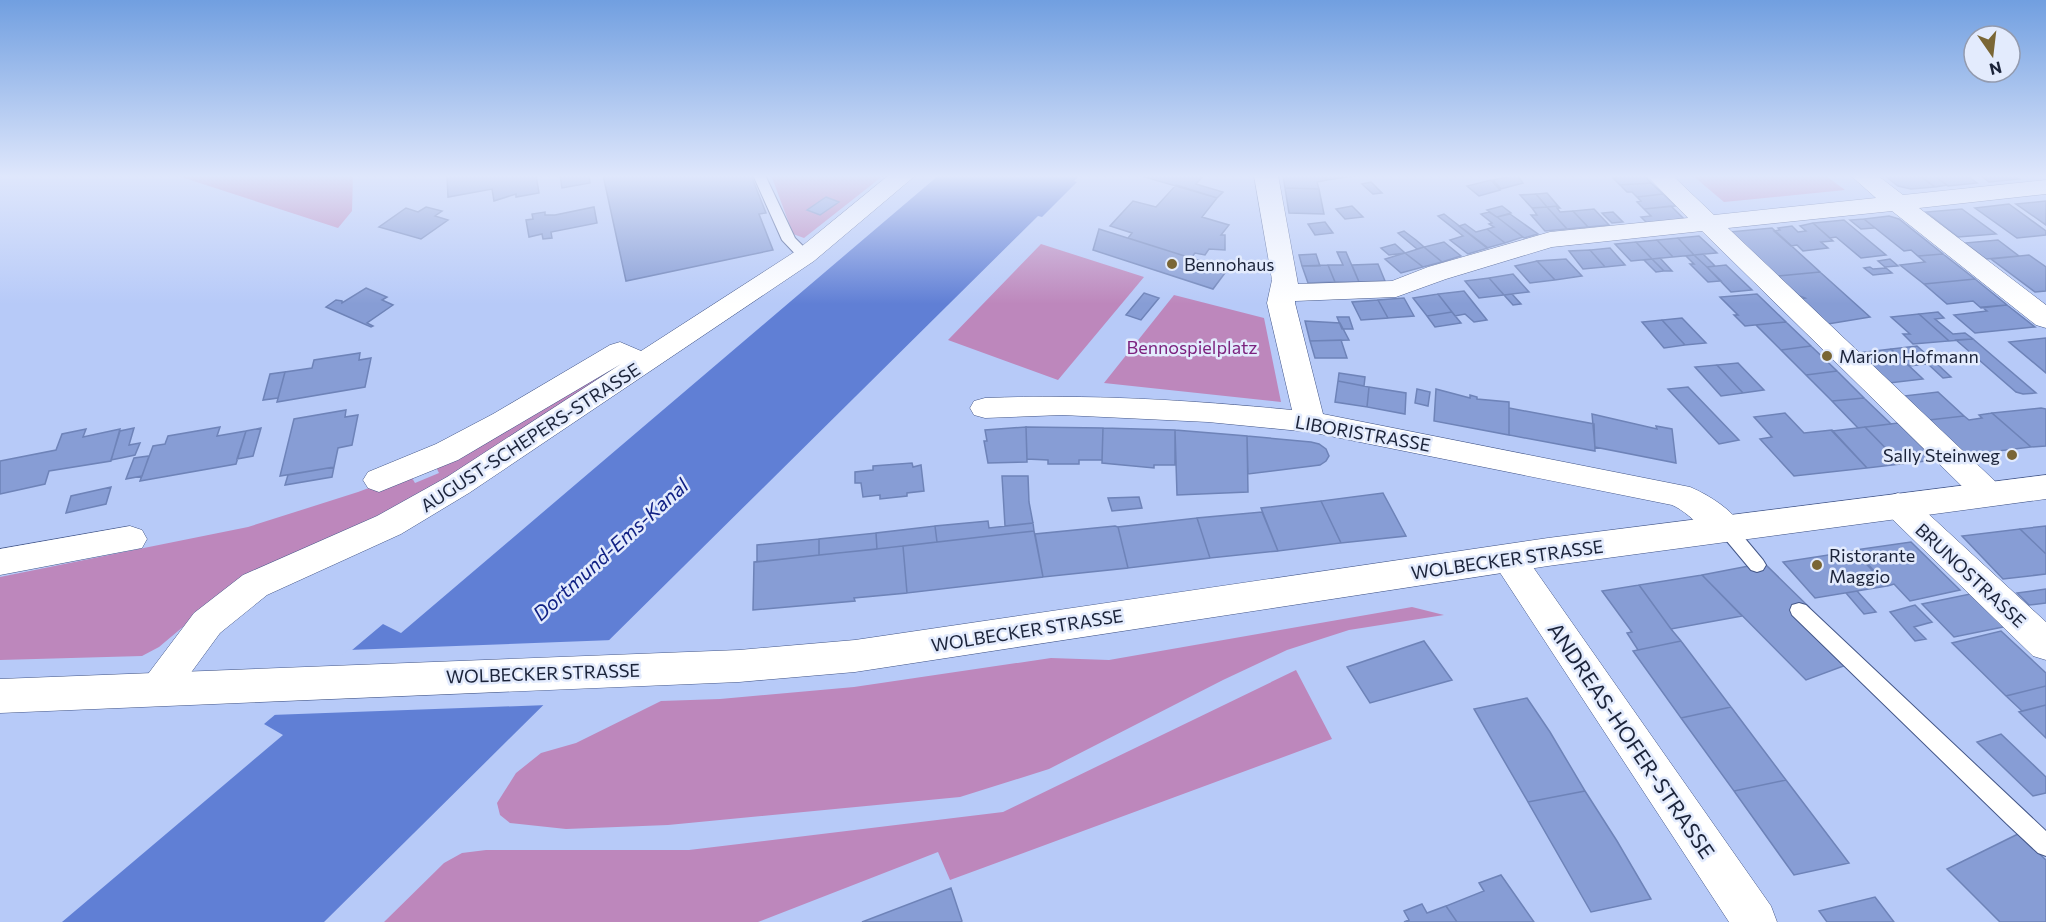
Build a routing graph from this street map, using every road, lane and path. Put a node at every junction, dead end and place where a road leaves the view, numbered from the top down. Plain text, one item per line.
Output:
1 (779, 218) edge
2 (851, 218) edge
3 (1274, 218) edge
4 (1703, 218) edge
5 (1753, 218) edge
6 (1917, 218) edge
7 (1708, 223) junction
8 (805, 256) junction
9 (1284, 293) junction
10 (2046, 319) edge
11 (643, 364) junction
12 (985, 408) dead end
13 (1310, 422) junction
14 (379, 480) dead end
15 (2046, 487) edge
16 (1988, 493) junction
17 (1898, 505) junction
18 (1726, 528) junction
19 (130, 539) dead end
20 (1509, 559) junction
21 (0, 562) edge
22 (1757, 565) dead end
23 (1799, 610) dead end
24 (2046, 645) edge
25 (158, 689) junction
26 (0, 696) edge
27 (2046, 846) edge
28 (1755, 922) edge

1 - 8 lane
2 - 8 street, AUGUST-SCHEPERS-STRASSE
3 - 9 street
4 - 7 street
5 - 7 street
6 - 10 street
7 - 9 street
7 - 16 street
8 - 11 street, AUGUST-SCHEPERS-STRASSE
9 - 13 street
11 - 14 street
11 - 25 street, AUGUST-SCHEPERS-STRASSE
12 - 13 street, LIBORISTRASSE
13 - 18 street, LIBORISTRASSE
15 - 16 main road, WOLBECKER STRASSE
16 - 17 main road, WOLBECKER STRASSE
17 - 18 main road, WOLBECKER STRASSE
17 - 24 street, BRUNOSTRASSE
18 - 20 main road, WOLBECKER STRASSE
18 - 22 lane
19 - 21 street
20 - 25 main road, WOLBECKER STRASSE
20 - 28 street, ANDREAS-HOFER-STRASSE
23 - 27 lane
25 - 26 main road, WOLBECKER STRASSE

